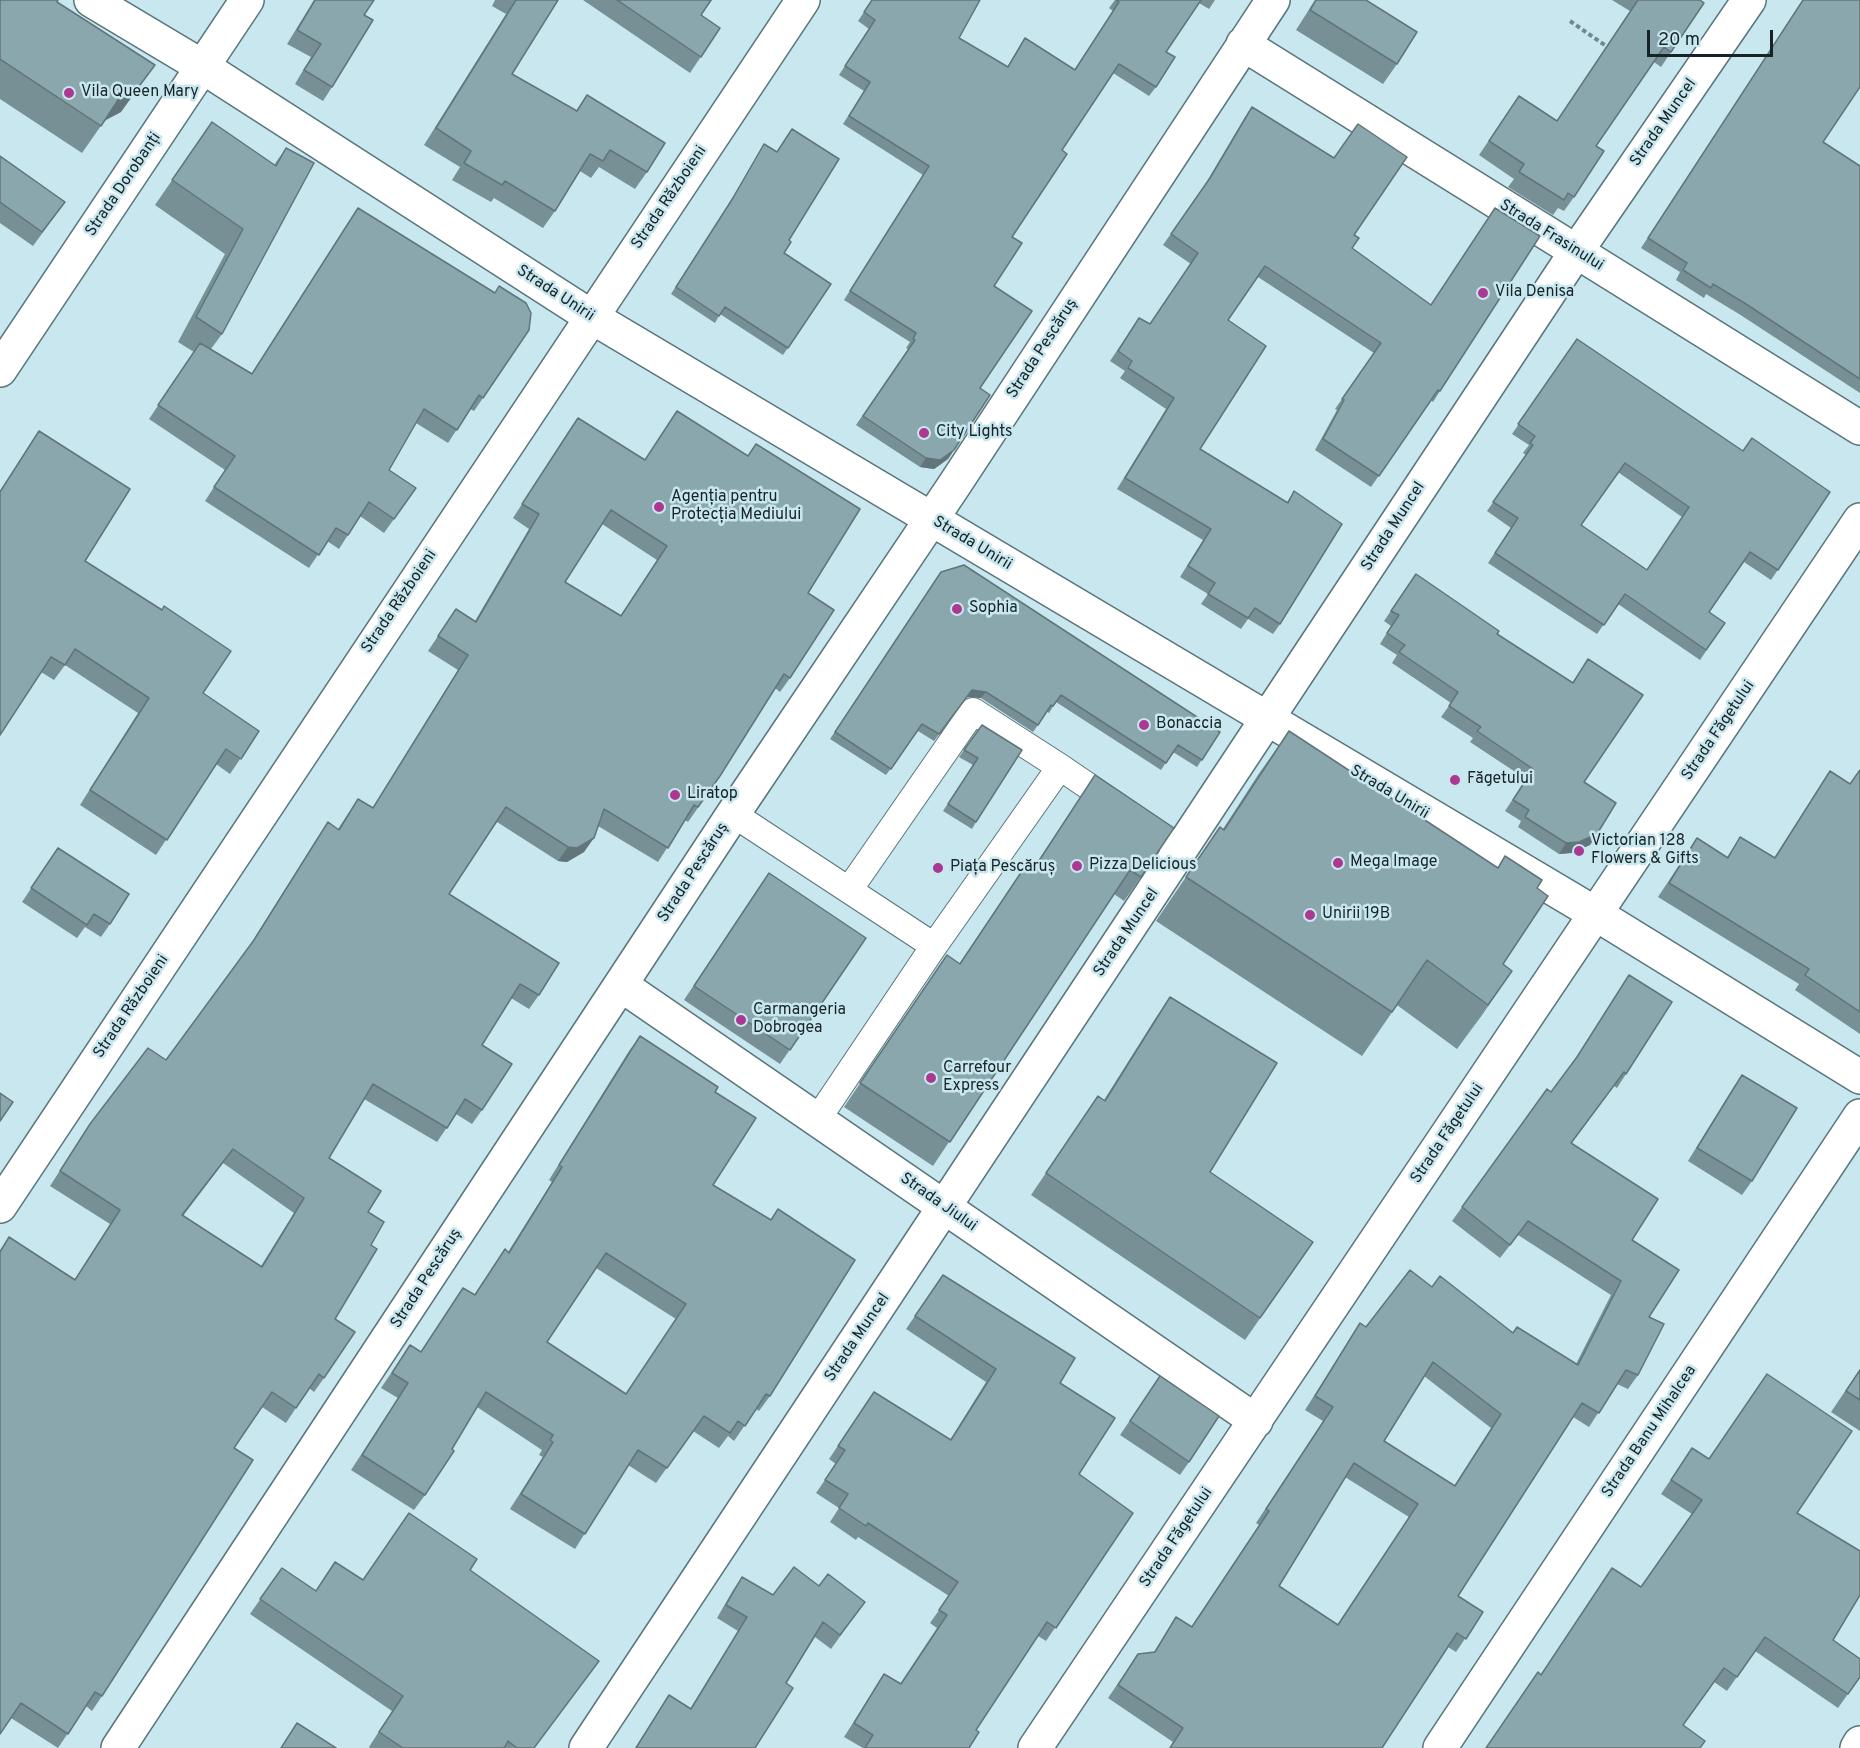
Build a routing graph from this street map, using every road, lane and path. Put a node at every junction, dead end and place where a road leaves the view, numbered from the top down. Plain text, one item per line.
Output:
1 (91, 0) edge
2 (247, 0) edge
3 (802, 0) edge
4 (1273, 0) edge
5 (1749, 0) edge
6 (1570, 21) dead end
7 (1243, 44) junction
8 (1618, 54) edge
9 (202, 67) junction
10 (1576, 252) junction
11 (590, 316) junction
12 (0, 370) edge
13 (1860, 428) edge
14 (931, 519) junction
15 (1860, 520) edge
16 (1268, 720) junction
17 (1060, 767) junction
18 (733, 814) junction
19 (1182, 850) junction
20 (849, 890) junction
21 (1596, 915) junction
22 (934, 946) junction
23 (621, 985) junction
24 (1860, 1077) edge
25 (1860, 1116) edge
26 (817, 1120) junction
27 (0, 1206) edge
28 (945, 1207) junction
29 (1256, 1421) junction
30 (1860, 1743) edge
31 (118, 1748) edge
32 (586, 1748) edge
33 (1035, 1748) edge
34 (1440, 1748) edge
35 (1857, 1748) edge

1 - 9 street, Strada Unirii
2 - 9 street, Strada Dorobanți
3 - 11 street, Strada Războieni
4 - 7 street, Strada Pescăruș
5 - 10 street, Strada Muncel
6 - 8 path
7 - 10 street, Strada Frasinului
7 - 14 street, Strada Pescăruș
9 - 11 street, Strada Unirii
9 - 12 street, Strada Dorobanți
10 - 13 street, Strada Frasinului
10 - 16 street, Strada Muncel
11 - 14 street, Strada Unirii
11 - 27 street, Strada Războieni
14 - 16 street, Strada Unirii
14 - 18 street, Strada Pescăruș
15 - 21 street, Strada Făgetului
16 - 19 street, Strada Muncel
16 - 21 street, Strada Unirii
17 - 19 lane
17 - 20 lane
17 - 22 lane
18 - 20 lane
18 - 23 street, Strada Pescăruș
19 - 28 street, Strada Muncel
20 - 22 lane
21 - 24 street, Strada Unirii
21 - 29 street, Strada Făgetului
22 - 26 lane
23 - 26 street, Strada Jiului
23 - 31 street, Strada Pescăruș
25 - 34 street, Strada Banu Mihalcea
26 - 28 street, Strada Jiului
28 - 29 street, Strada Jiului
28 - 32 street, Strada Muncel
29 - 33 street, Strada Făgetului
30 - 35 street

